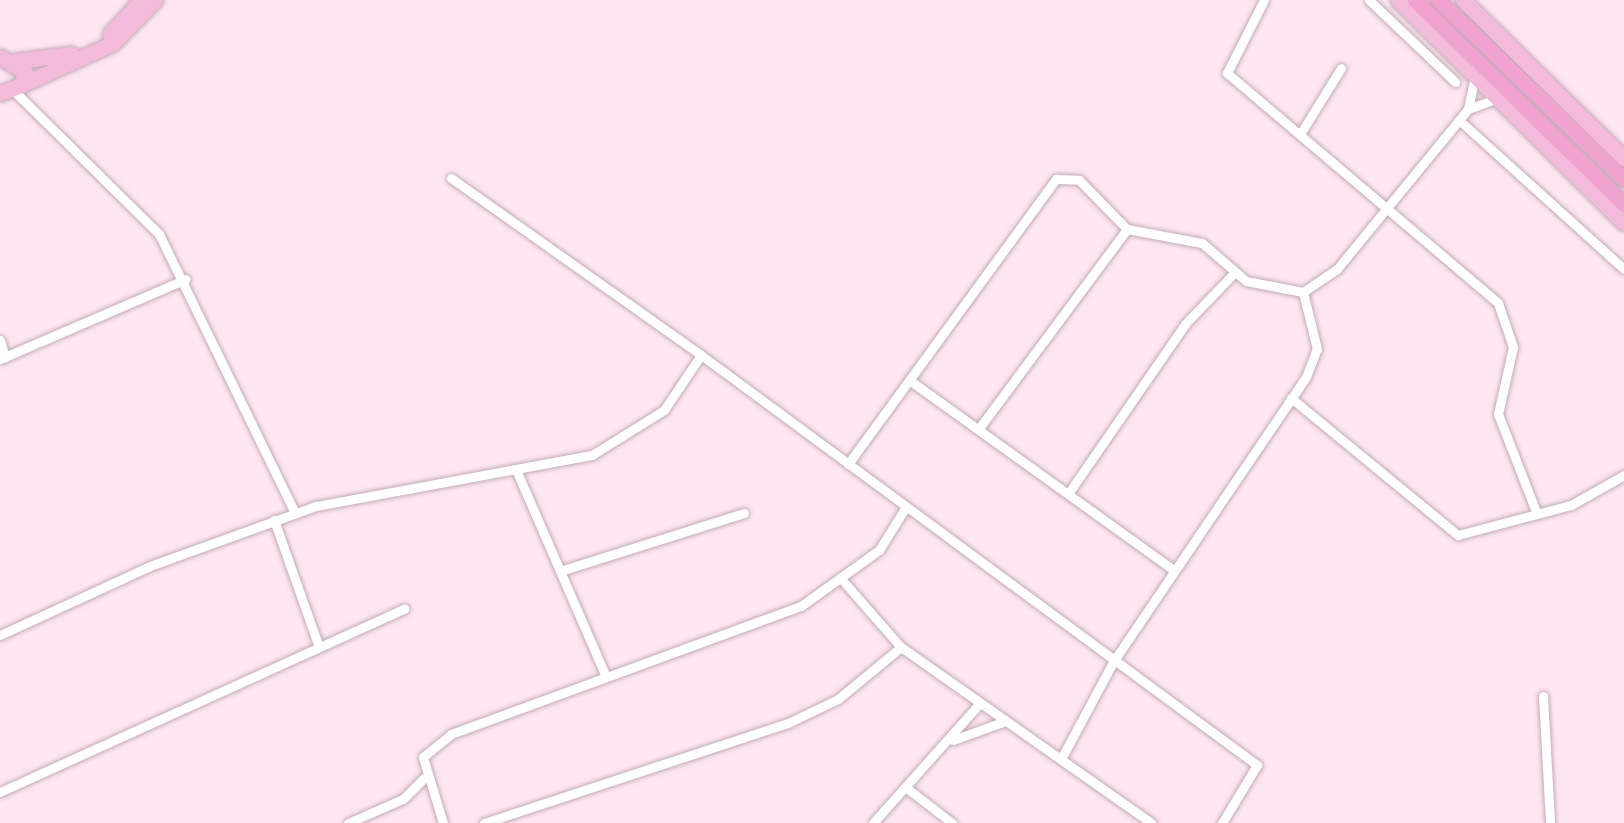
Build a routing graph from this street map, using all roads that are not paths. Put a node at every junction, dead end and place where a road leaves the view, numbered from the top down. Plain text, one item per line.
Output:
1 (141, 0) edge
2 (156, 0) edge
3 (1264, 0) edge
4 (1369, 0) edge
5 (1398, 0) edge
6 (1415, 0) edge
7 (1438, 0) edge
8 (1463, 0) edge
9 (8, 59) edge
10 (1341, 68) dead end
11 (1474, 74) junction
12 (1455, 82) dead end
13 (11, 89) edge
14 (1500, 98) junction
15 (1468, 110) junction
16 (1459, 120) junction
17 (1302, 132) junction
18 (1624, 158) edge
19 (450, 178) dead end
20 (1624, 179) edge
21 (1392, 204) junction
22 (1624, 204) edge
23 (1624, 223) edge
24 (1128, 230) junction
25 (1624, 269) edge
26 (1235, 272) junction
27 (186, 279) junction
28 (1303, 292) junction
29 (0, 340) edge
30 (701, 354) junction
31 (3, 358) edge
32 (912, 382) junction
33 (1291, 398) junction
34 (980, 427) junction
35 (848, 464) junction
36 (517, 472) junction
37 (1624, 475) edge
38 (1070, 490) junction
39 (1535, 509) junction
40 (904, 510) junction
41 (295, 513) junction
42 (744, 513) dead end
43 (274, 520) junction
44 (1174, 570) junction
45 (560, 572) junction
46 (844, 582) junction
47 (404, 608) dead end
48 (0, 635) edge
49 (318, 644) junction
50 (901, 647) junction
51 (1113, 662) junction
52 (606, 677) junction
53 (1543, 696) dead end
54 (979, 704) junction
55 (1003, 722) junction
56 (938, 750) junction
57 (1061, 758) junction
58 (424, 778) junction
59 (908, 789) junction
60 (0, 792) edge
61 (348, 823) edge
62 (443, 823) edge
63 (484, 823) edge
64 (873, 823) edge
65 (952, 823) edge
66 (1150, 823) edge
67 (1222, 823) edge
68 (1550, 823) edge

1 - 9 main road
2 - 13 main road
3 - 17 street
4 - 12 street
5 - 11 main road
6 - 22 highway
7 - 20 highway
8 - 18 main road
9 - 13 main road
10 - 17 street
11 - 14 main road
11 - 15 street
13 - 27 street
14 - 15 street
14 - 23 main road
15 - 16 street
16 - 21 street
16 - 25 street
17 - 21 street
19 - 30 street
21 - 28 street
21 - 39 street
24 - 26 street
24 - 32 street
24 - 34 street
26 - 28 street
26 - 38 street
27 - 31 street
27 - 41 street
28 - 33 street
29 - 31 street
30 - 35 street
30 - 36 street
32 - 34 street
32 - 35 street
33 - 39 street
33 - 44 street
34 - 38 street
35 - 40 street
36 - 41 street
36 - 45 street
37 - 39 street
38 - 44 street
40 - 46 street
40 - 51 street
41 - 43 street
42 - 45 street
43 - 48 street
43 - 49 street
44 - 51 street
45 - 52 street
46 - 50 street
46 - 52 street
47 - 49 street
49 - 60 street
50 - 54 street
50 - 63 street
51 - 57 street
51 - 67 street
52 - 58 street
53 - 68 street
54 - 55 street
54 - 56 street
55 - 56 street
55 - 57 street
56 - 59 street
57 - 66 street
58 - 61 street
58 - 62 street
59 - 64 street
59 - 65 street

